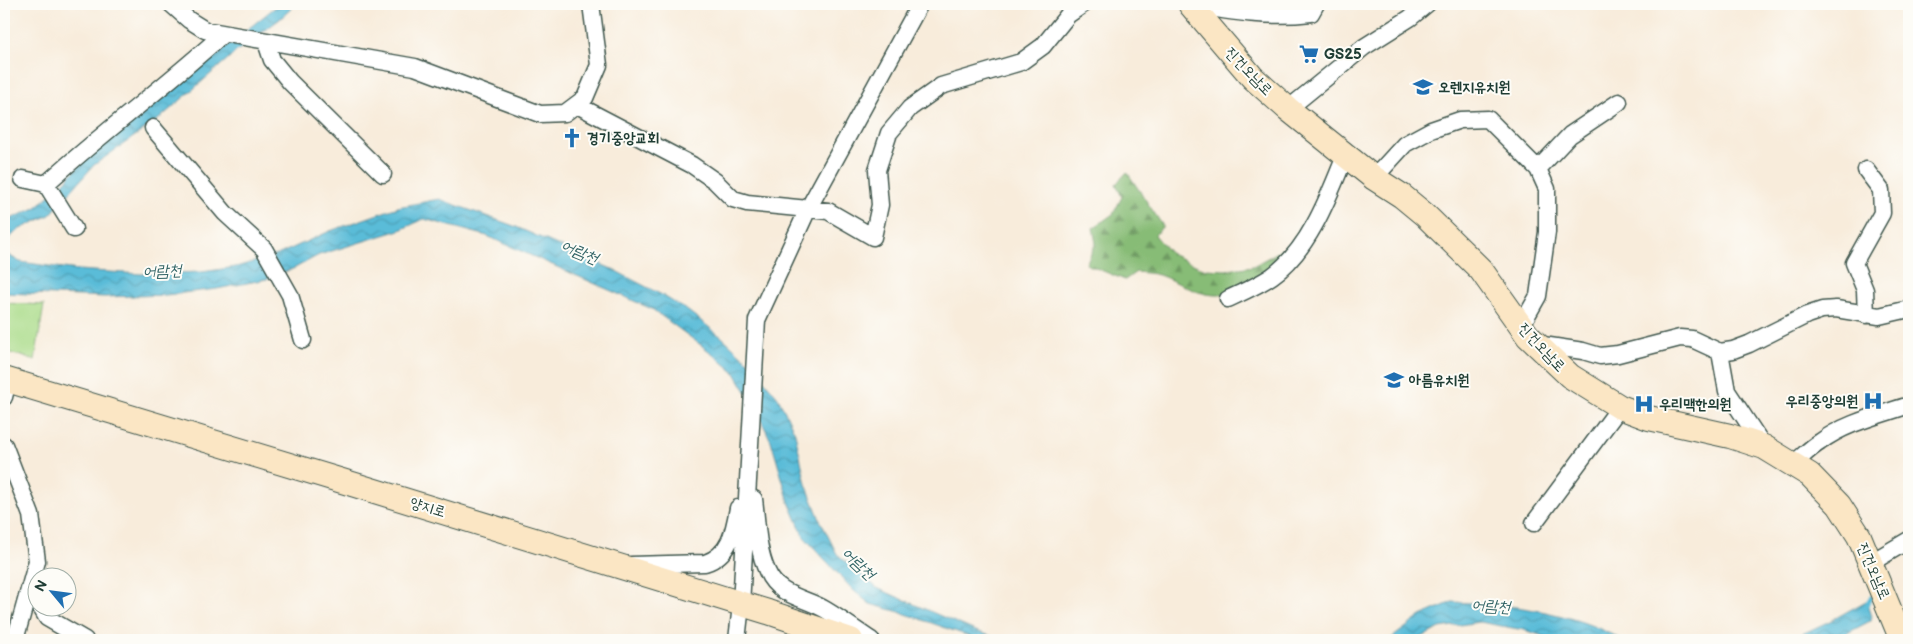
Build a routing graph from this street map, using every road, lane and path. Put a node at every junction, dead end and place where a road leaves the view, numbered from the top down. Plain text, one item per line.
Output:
1 (171, 4) edge
2 (591, 4) edge
3 (920, 4) edge
4 (1084, 4) edge
5 (1191, 4) edge
6 (1316, 4) edge
7 (1427, 4) edge
8 (223, 34) junction
9 (262, 41) junction
10 (1620, 102) dead end
11 (577, 105) junction
12 (1288, 109) junction
13 (153, 128) dead end
14 (1344, 156) junction
15 (1538, 169) junction
16 (1866, 170) dead end
17 (383, 174) dead end
18 (1374, 178) junction
19 (23, 179) dead end
20 (46, 184) junction
21 (808, 209) junction
22 (74, 229) dead end
23 (1228, 299) dead end
24 (1909, 309) edge
25 (1866, 315) junction
26 (1521, 326) junction
27 (302, 340) dead end
28 (1536, 344) junction
29 (1720, 352) junction
30 (5, 384) edge
31 (1909, 405) edge
32 (1620, 407) junction
33 (4, 445) edge
34 (1764, 447) junction
35 (750, 460) junction
36 (1793, 464) junction
37 (1534, 523) dead end
38 (1909, 540) edge
39 (37, 561) junction
40 (1872, 562) junction
41 (615, 565) junction
42 (37, 566) edge
43 (741, 605) junction
44 (46, 616) edge
45 (15, 640) edge
46 (85, 640) edge
47 (737, 640) edge
48 (851, 640) edge
49 (871, 640) edge
50 (1902, 640) edge

1 - 8 street
2 - 11 street
3 - 21 street
4 - 21 street
5 - 6 street
5 - 12 main road, 진건오남로
7 - 12 street
8 - 9 street
8 - 20 street
9 - 11 street
9 - 17 street
10 - 15 street
11 - 21 street
12 - 14 main road, 진건오남로
13 - 27 street
14 - 18 main road, 진건오남로
14 - 23 street
15 - 18 street
15 - 26 street
16 - 25 street
18 - 26 main road, 진건오남로
19 - 20 street
20 - 22 street
21 - 35 street
24 - 25 street
25 - 29 street
26 - 28 main road, 진건오남로
28 - 29 street
28 - 32 main road, 진건오남로
29 - 34 street
30 - 41 main road, 양지로
31 - 36 street
32 - 34 main road, 진건오남로
32 - 37 street
33 - 39 street
34 - 36 main road, 진건오남로
35 - 41 street
35 - 43 street
35 - 49 street
36 - 40 main road, 진건오남로
38 - 40 street
39 - 42 street
39 - 45 street
40 - 50 main road, 진건오남로
41 - 43 main road, 양지로
43 - 47 street
43 - 48 main road, 양지로
44 - 46 street

